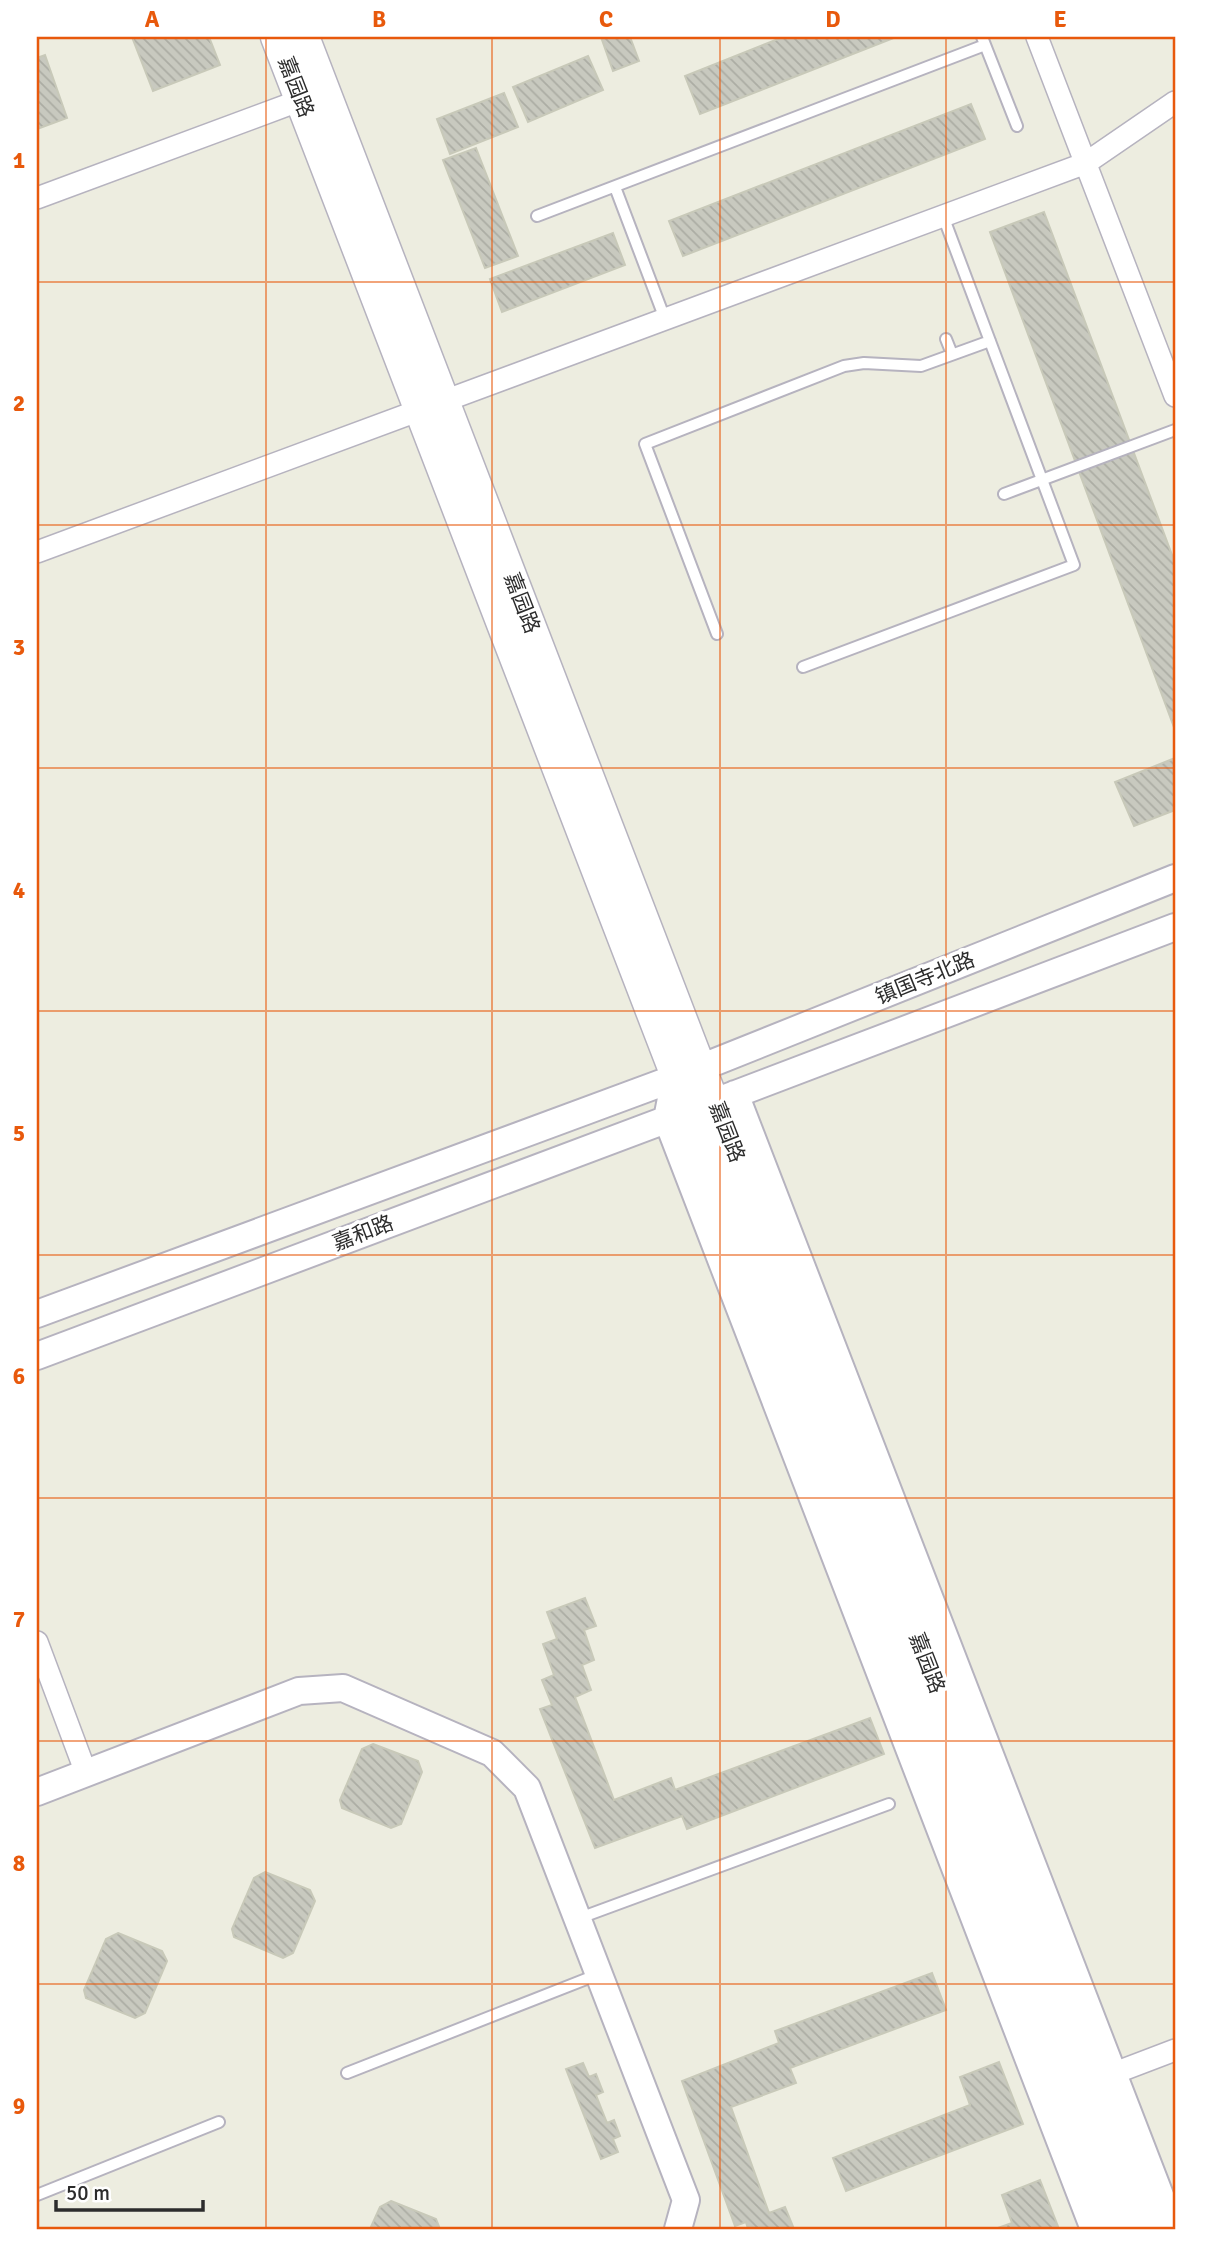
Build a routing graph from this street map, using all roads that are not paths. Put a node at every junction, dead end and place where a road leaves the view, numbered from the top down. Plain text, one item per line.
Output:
1 (276, 37) edge
2 (304, 37) edge
3 (1037, 37) edge
4 (983, 41) edge
5 (301, 100) junction
6 (1175, 102) edge
7 (1017, 126) dead end
8 (1086, 163) junction
9 (615, 187) junction
10 (37, 198) edge
11 (537, 216) dead end
12 (943, 216) junction
13 (665, 319) junction
14 (946, 339) dead end
15 (990, 341) junction
16 (952, 354) junction
17 (1175, 396) edge
18 (434, 406) junction
19 (1175, 430) edge
20 (1042, 481) junction
21 (1004, 495) dead end
22 (37, 552) edge
23 (717, 634) dead end
24 (803, 667) dead end
25 (1175, 878) edge
26 (1175, 928) edge
27 (689, 1073) junction
28 (701, 1106) junction
29 (37, 1314) edge
30 (37, 1356) edge
31 (37, 1642) edge
32 (86, 1773) junction
33 (37, 1792) edge
34 (889, 1804) dead end
35 (577, 1919) junction
36 (599, 1974) junction
37 (1175, 2050) edge
38 (346, 2073) dead end
39 (1112, 2074) junction
40 (219, 2122) dead end
41 (37, 2194) edge
42 (678, 2229) edge
43 (1094, 2229) edge
44 (1121, 2229) edge
45 (1146, 2229) edge
46 (1172, 2229) edge

1 - 5 main road, 嘉园路
2 - 18 main road, 嘉园路
3 - 8 street
4 - 7 lane
4 - 9 lane
5 - 10 street
5 - 18 main road, 嘉园路
6 - 8 street
8 - 12 street
8 - 17 street
9 - 11 lane
9 - 13 lane
12 - 13 street
12 - 15 lane
13 - 18 street
14 - 16 lane
15 - 16 lane
15 - 20 lane
16 - 23 lane
18 - 22 street
18 - 27 main road, 嘉园路
19 - 20 lane
20 - 21 lane
20 - 24 lane
25 - 27 street, 镇国寺北路
26 - 28 street, 镇国寺北路
27 - 28 main road, 嘉园路
27 - 29 street, 嘉和路
28 - 30 street, 嘉和路
28 - 39 street
28 - 43 street
28 - 44 main road, 嘉园路
28 - 45 main road, 嘉园路
31 - 32 street
32 - 33 street
32 - 35 street
34 - 35 lane
35 - 36 street
36 - 38 lane
36 - 42 street
37 - 39 street
39 - 46 street
40 - 41 lane

